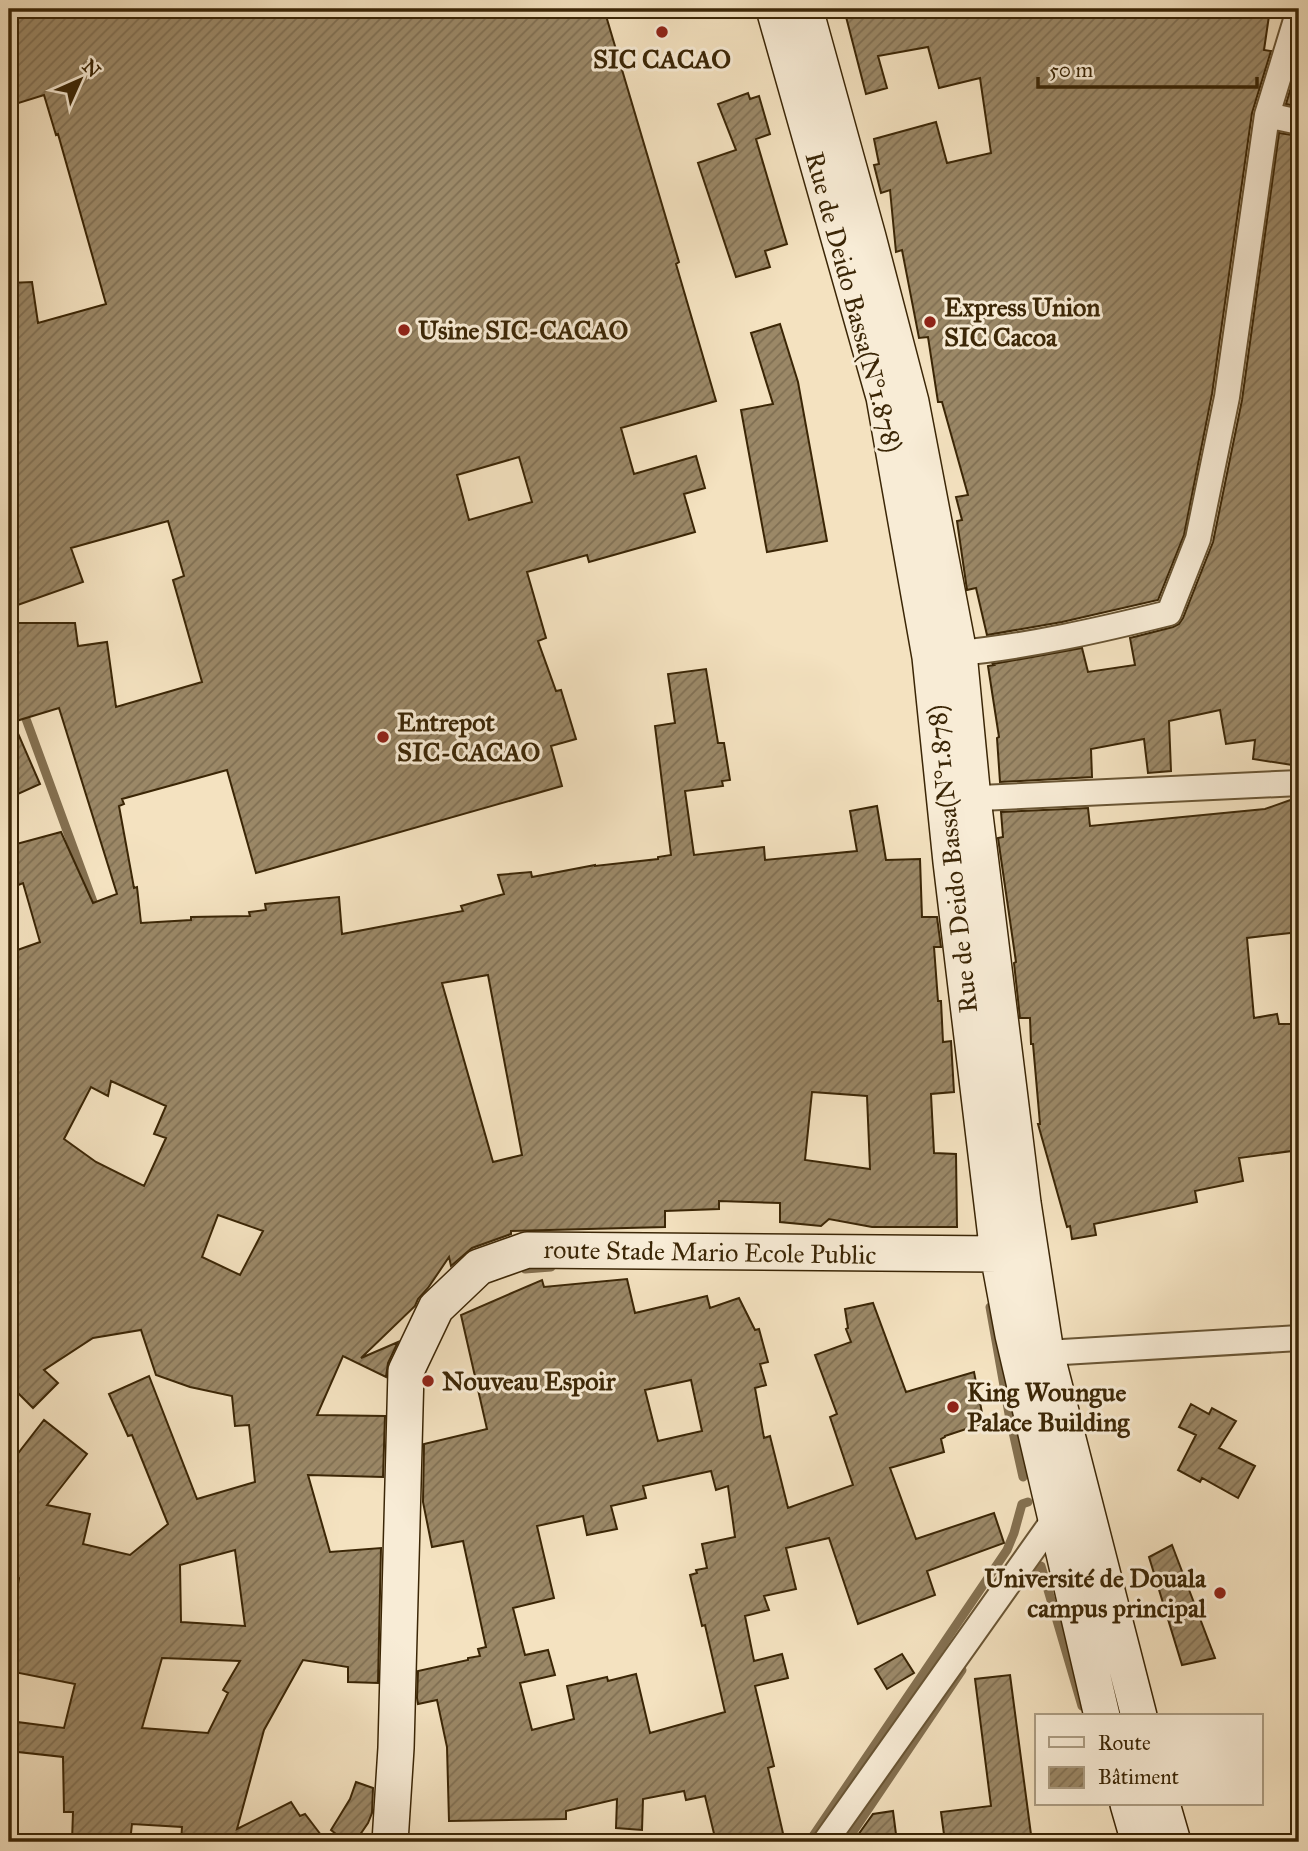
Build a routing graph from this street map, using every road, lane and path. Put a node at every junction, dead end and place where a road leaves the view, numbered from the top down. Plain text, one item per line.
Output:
1 (774, 9) edge
2 (805, 9) edge
3 (1299, 10) edge
4 (1267, 115) junction
5 (1299, 122) edge
6 (959, 653) junction
7 (1299, 783) edge
8 (959, 799) junction
9 (998, 1254) junction
10 (1299, 1338) edge
11 (1045, 1353) junction
12 (1055, 1518) junction
13 (1102, 1714) edge
14 (1138, 1714) edge
15 (1129, 1806) edge
16 (1162, 1806) edge
17 (390, 1842) edge
18 (825, 1842) edge
19 (1139, 1842) edge
20 (1173, 1842) edge

1 - 8 main road, Rue de Deido Bassa(N°1.878)
2 - 6 main road
3 - 4 street
4 - 5 street
4 - 6 street
6 - 8 main road
7 - 8 street
8 - 9 main road, Rue de Deido Bassa(N°1.878)
8 - 11 main road
9 - 12 main road, Rue de Deido Bassa(N°1.878)
9 - 17 main road, route Stade Mario Ecole Public
10 - 11 street
11 - 14 main road
12 - 13 main road, Rue de Deido Bassa(N°1.878)
12 - 18 street
15 - 19 main road
16 - 20 main road

